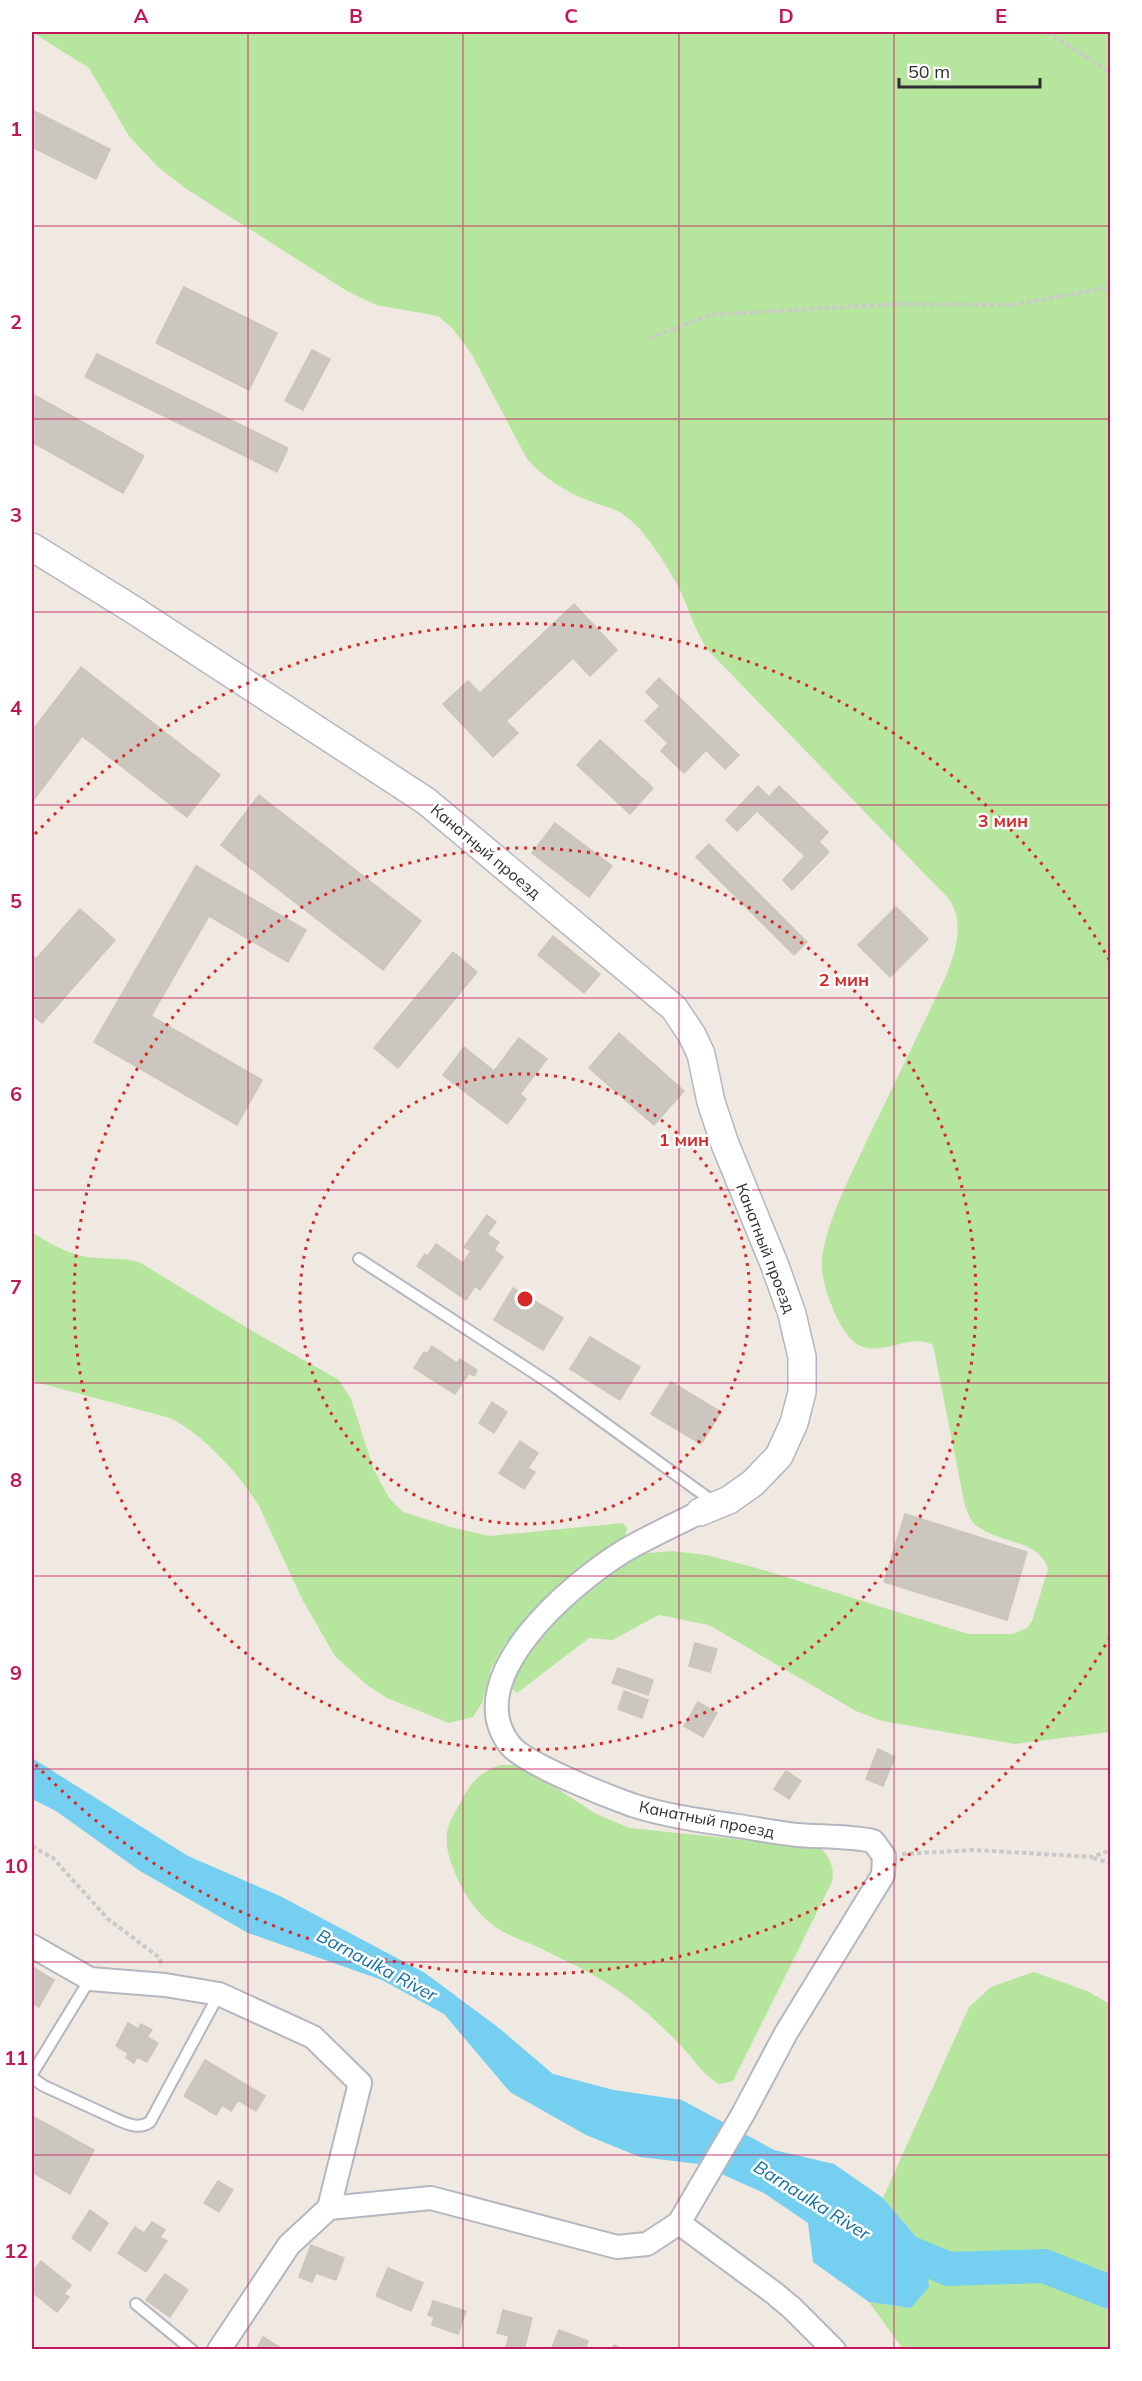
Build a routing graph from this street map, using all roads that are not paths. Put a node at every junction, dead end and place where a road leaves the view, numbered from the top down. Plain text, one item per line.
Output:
1 (32, 547) edge
2 (359, 1259) dead end
3 (709, 1508) junction
4 (32, 1946) edge
5 (90, 1979) junction
6 (219, 1994) junction
7 (32, 2074) edge
8 (32, 2078) edge
9 (330, 2208) junction
10 (679, 2223) junction
11 (136, 2304) dead end
12 (192, 2349) edge
13 (219, 2349) edge
14 (834, 2349) edge

1 - 3 street, Канатный проезд
2 - 3 lane
3 - 10 street, Канатный проезд
4 - 5 street
5 - 6 street
5 - 7 lane
6 - 8 lane
6 - 9 street
9 - 10 street
9 - 13 street
10 - 14 street
11 - 12 lane

